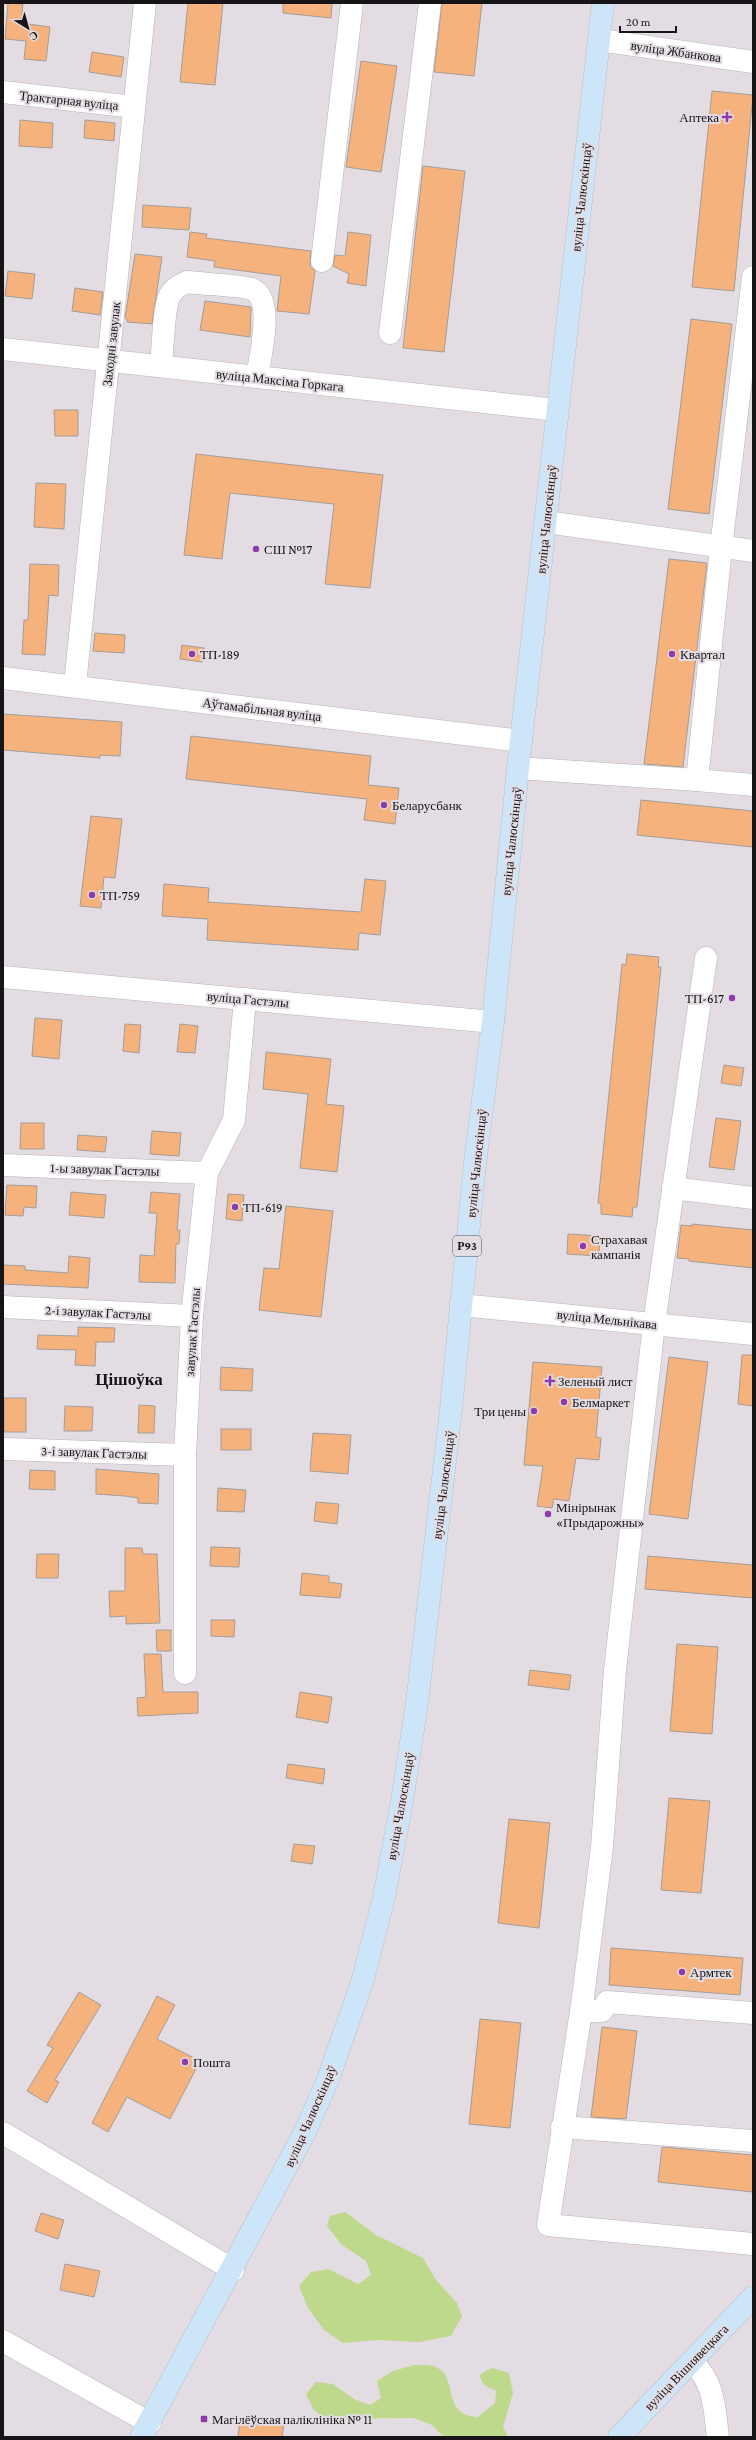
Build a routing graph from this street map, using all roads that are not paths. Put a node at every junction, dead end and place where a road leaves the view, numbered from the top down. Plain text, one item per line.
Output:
1 (145, 3) edge
2 (352, 3) edge
3 (430, 3) edge
4 (603, 3) edge
5 (599, 40) junction
6 (753, 62) edge
7 (3, 92) edge
8 (134, 107) junction
9 (322, 261) dead end
10 (753, 278) edge
11 (390, 333) dead end
12 (3, 349) edge
13 (109, 360) junction
14 (161, 366) junction
15 (257, 377) junction
16 (557, 410) junction
17 (546, 522) junction
18 (721, 548) junction
19 (753, 551) edge
20 (3, 678) edge
21 (75, 685) junction
22 (521, 741) junction
23 (518, 768) junction
24 (698, 780) junction
25 (753, 785) edge
26 (706, 958) dead end
27 (3, 977) edge
28 (245, 999) junction
29 (493, 1022) junction
30 (3, 1164) edge
31 (207, 1173) junction
32 (673, 1188) junction
33 (753, 1198) edge
34 (461, 1305) junction
35 (3, 1308) edge
36 (192, 1316) junction
37 (654, 1324) junction
38 (753, 1334) edge
39 (3, 1449) edge
40 (185, 1455) junction
41 (185, 1673) dead end
42 (581, 2011) junction
43 (753, 2013) edge
44 (562, 2127) junction
45 (3, 2133) edge
46 (753, 2141) edge
47 (753, 2244) edge
48 (233, 2270) junction
49 (753, 2297) edge
50 (3, 2340) edge
51 (692, 2361) junction
52 (146, 2430) edge
53 (619, 2437) edge
54 (718, 2437) edge

1 - 8 street, Заходні завулак
2 - 9 street
3 - 11 street
4 - 5 main road, вуліца Чалюскінцаў / Р93
5 - 6 street, вуліца Жбанкова
5 - 16 main road, вуліца Чалюскінцаў / Р93
7 - 8 street, Трактарная вуліца
8 - 13 street, Заходні завулак
10 - 18 street
12 - 13 street, вуліца Максіма Горкага
13 - 14 street, вуліца Максіма Горкага
13 - 21 street, Заходні завулак
14 - 15 street, вуліца Максіма Горкага
14 - 15 street
15 - 16 street, вуліца Максіма Горкага
16 - 17 main road, вуліца Чалюскінцаў / Р93
17 - 18 street
17 - 22 main road, вуліца Чалюскінцаў / Р93
18 - 19 street
18 - 24 street
20 - 21 street, Аўтамабільная вуліца
21 - 22 street, Аўтамабільная вуліца
22 - 23 main road, вуліца Чалюскінцаў / Р93
23 - 24 street
23 - 29 main road, вуліца Чалюскінцаў / Р93
24 - 25 street
26 - 32 street
27 - 28 street, вуліца Гастэлы
28 - 29 street, вуліца Гастэлы
28 - 31 street, завулак Гастэлы
29 - 34 main road, вуліца Чалюскінцаў / Р93
30 - 31 street, 1-ы завулак Гастэлы
31 - 36 street, завулак Гастэлы
32 - 33 street
32 - 37 street
34 - 37 street, вуліца Мельнікава
34 - 48 main road, вуліца Чалюскінцаў / Р93
35 - 36 street, 2-і завулак Гастэлы
36 - 40 street, завулак Гастэлы
37 - 38 street, вуліца Мельнікава
37 - 42 street
39 - 40 street, 3-і завулак Гастэлы
40 - 41 street, завулак Гастэлы
42 - 43 street
42 - 44 street
44 - 46 street
44 - 47 street
45 - 48 street
48 - 52 main road, вуліца Чалюскінцаў / Р93
49 - 51 main road, вуліца Вішнявецкага
50 - 52 street
51 - 53 main road, вуліца Вішнявецкага
51 - 54 street

